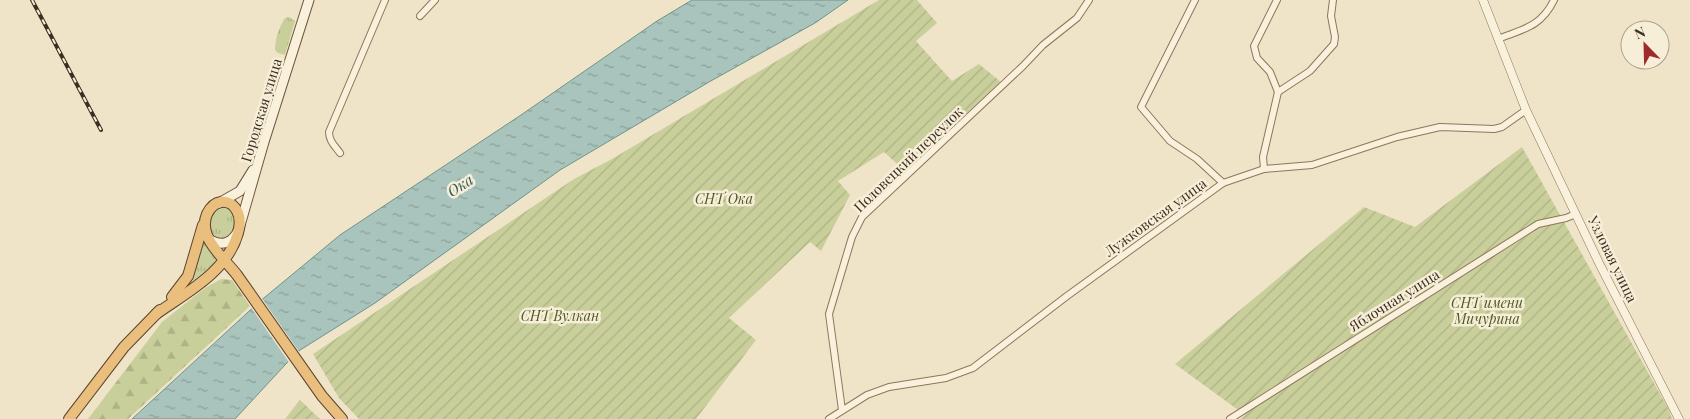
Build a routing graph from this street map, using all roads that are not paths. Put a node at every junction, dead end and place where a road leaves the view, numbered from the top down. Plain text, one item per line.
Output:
1 (309, 0) edge
2 (385, 0) edge
3 (435, 0) edge
4 (1089, 0) edge
5 (1195, 0) edge
6 (1277, 0) edge
7 (1333, 0) edge
8 (1483, 0) edge
9 (1554, 0) edge
10 (420, 16) dead end
11 (1498, 39) junction
12 (1278, 92) junction
13 (1526, 110) junction
14 (340, 153) dead end
15 (258, 161) junction
16 (1264, 169) junction
17 (1223, 184) junction
18 (217, 203) junction
19 (1576, 214) junction
20 (204, 221) junction
21 (239, 229) junction
22 (208, 238) junction
23 (235, 243) junction
24 (226, 260) junction
25 (238, 277) junction
26 (202, 281) junction
27 (156, 314) junction
28 (842, 410) junction
29 (69, 419) edge
30 (342, 419) edge
31 (829, 419) edge
32 (1230, 419) edge
33 (1679, 419) edge

1 - 15 main road, Городская улица
2 - 14 street
3 - 10 street
4 - 28 street, Половецкий переулок
5 - 17 street
6 - 12 street
7 - 12 street
8 - 11 street, Узловая улица
9 - 11 street
11 - 13 street, Узловая улица
12 - 16 street
13 - 16 street, Лужковская улица
13 - 19 street, Узловая улица
15 - 18 main road
15 - 21 main road, Городская улица
16 - 17 street, Лужковская улица
17 - 28 street, Лужковская улица
18 - 20 highway
18 - 21 highway
19 - 32 street, Яблочная улица
19 - 33 street, Узловая улица
20 - 22 highway
20 - 27 highway
21 - 22 main road
21 - 23 highway
22 - 24 highway
23 - 24 highway
23 - 25 highway
24 - 25 highway
24 - 26 highway
25 - 26 highway
25 - 30 highway
26 - 27 highway
27 - 29 highway
28 - 31 street, Лужковская улица

